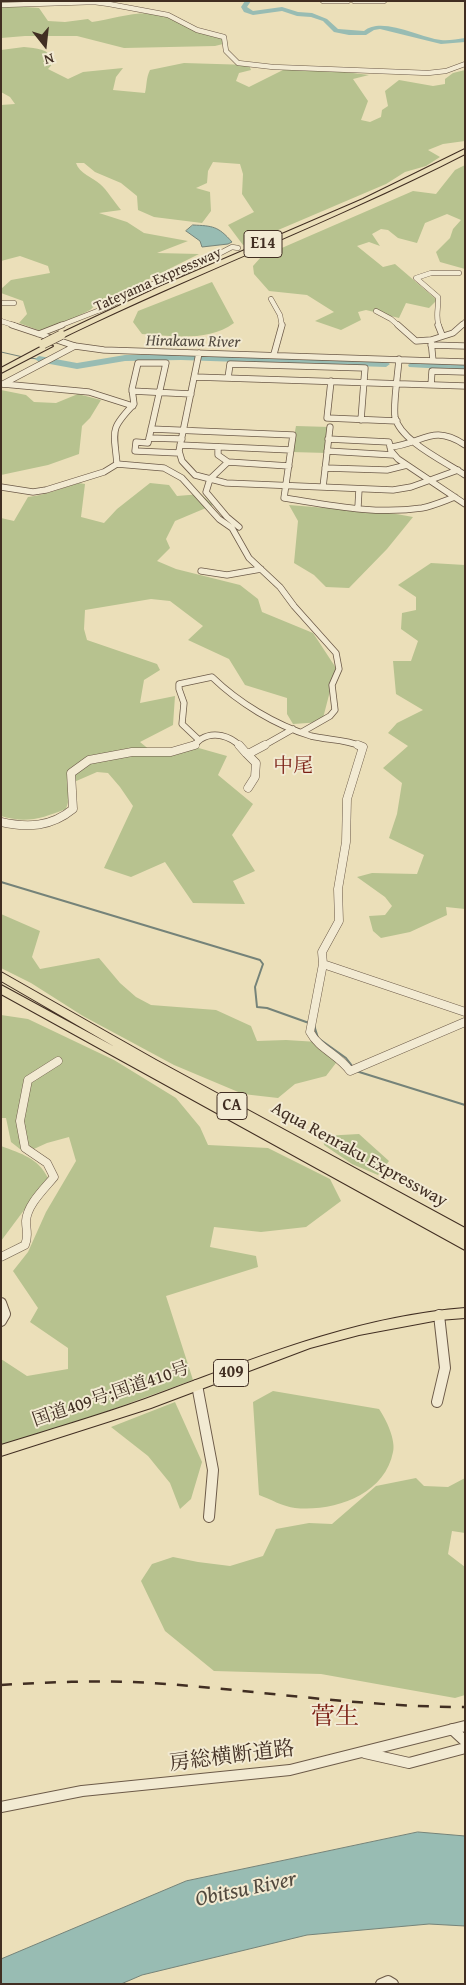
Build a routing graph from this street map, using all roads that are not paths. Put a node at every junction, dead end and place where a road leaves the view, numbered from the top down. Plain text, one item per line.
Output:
1 (323, 1) edge
2 (348, 1) edge
3 (354, 1) edge
4 (384, 1) edge
5 (50, 2) edge
6 (1, 6) edge
7 (465, 64) edge
8 (465, 151) edge
9 (465, 156) edge
10 (238, 248) dead end
11 (459, 273) dead end
12 (271, 299) dead end
13 (1, 302) edge
14 (14, 303) dead end
15 (376, 311) dead end
16 (1, 321) edge
17 (464, 322) edge
18 (453, 333) junction
19 (39, 334) junction
20 (465, 334) edge
21 (442, 335) junction
22 (63, 336) junction
23 (431, 342) junction
24 (75, 346) junction
25 (465, 346) edge
26 (274, 354) junction
27 (198, 357) junction
28 (17, 360) junction
29 (433, 361) junction
30 (465, 362) edge
31 (399, 364) junction
32 (271, 365) junction
33 (1, 366) edge
34 (1, 371) edge
35 (465, 372) edge
36 (195, 377) junction
37 (228, 378) junction
38 (269, 379) junction
39 (331, 381) junction
40 (364, 382) junction
41 (2, 384) edge
42 (398, 384) junction
43 (431, 385) junction
44 (465, 386) edge
45 (132, 392) junction
46 (159, 393) junction
47 (191, 394) junction
48 (133, 406) junction
49 (361, 420) junction
50 (397, 422) junction
51 (330, 427) dead end
52 (151, 429) junction
53 (184, 430) junction
54 (150, 438) junction
55 (328, 440) junction
56 (414, 441) junction
57 (181, 442) junction
58 (465, 445) edge
59 (218, 447) junction
60 (390, 447) junction
61 (291, 450) junction
62 (327, 452) junction
63 (179, 453) junction
64 (394, 455) junction
65 (228, 462) junction
66 (117, 464) junction
67 (407, 465) junction
68 (289, 466) junction
69 (325, 468) junction
70 (458, 470) junction
71 (465, 475) edge
72 (210, 479) junction
73 (430, 480) junction
74 (286, 486) junction
75 (1, 487) edge
76 (323, 487) junction
77 (360, 489) junction
78 (455, 497) junction
79 (465, 504) edge
80 (358, 507) junction
81 (238, 527) dead end
82 (261, 569) junction
83 (201, 571) dead end
84 (293, 729) junction
85 (302, 732) junction
86 (199, 740) junction
87 (246, 753) junction
88 (248, 788) dead end
89 (1, 822) edge
90 (323, 964) junction
91 (1, 976) edge
92 (1, 989) edge
93 (465, 1012) edge
94 (465, 1022) edge
95 (58, 1061) dead end
96 (465, 1234) edge
97 (465, 1246) edge
98 (1, 1258) edge
99 (1, 1303) edge
100 (465, 1313) edge
101 (439, 1315) junction
102 (1, 1321) edge
103 (197, 1385) junction
104 (438, 1402) dead end
105 (1, 1451) edge
106 (209, 1517) dead end
107 (465, 1726) edge
108 (452, 1729) junction
109 (465, 1741) edge
110 (465, 1748) edge
111 (362, 1752) junction
112 (1, 1807) edge
113 (381, 1984) edge
114 (393, 1984) edge

1 - 2 street
3 - 4 street
5 - 6 street
5 - 7 street
8 - 22 highway, Tateyama Expressway / E14
9 - 22 highway, Tateyama Expressway / E14
10 - 19 street
11 - 21 street
12 - 26 street
13 - 14 street
15 - 23 street
16 - 19 street
17 - 18 street
18 - 20 street
18 - 21 street
19 - 24 street
21 - 23 street
22 - 28 highway, Tateyama Expressway / E14
23 - 25 street
23 - 29 street
24 - 27 street
24 - 41 street
26 - 27 street
26 - 31 street
27 - 36 street
28 - 33 highway, Tateyama Expressway / E14
28 - 34 highway, Tateyama Expressway / E14
29 - 30 street
29 - 31 street
31 - 42 street
32 - 37 street
32 - 38 street
32 - 40 street
35 - 43 street
36 - 37 street
36 - 47 street
37 - 38 street
38 - 39 street
39 - 40 street
39 - 49 street
40 - 42 street
40 - 49 street
41 - 48 street
42 - 43 street
42 - 50 street
43 - 44 street
45 - 46 street
45 - 46 street
45 - 48 street
46 - 47 street
46 - 52 street
47 - 53 street
48 - 66 street
49 - 50 street
50 - 56 street
51 - 55 street
52 - 53 street
52 - 54 street
53 - 57 street
53 - 61 street
54 - 57 street
54 - 63 street
55 - 60 street
55 - 62 street
56 - 58 street
56 - 60 street
56 - 70 street
57 - 59 street
57 - 63 street
59 - 61 street
59 - 65 street
60 - 64 street
61 - 68 street
62 - 64 street
62 - 69 street
63 - 72 street
64 - 67 street
65 - 68 street
65 - 72 street
66 - 75 street
66 - 82 street
67 - 69 street
67 - 73 street
68 - 74 street
69 - 76 street
70 - 71 street
70 - 73 street
72 - 74 street
72 - 81 street
73 - 77 street
73 - 78 street
74 - 76 street
74 - 80 street
76 - 77 street
77 - 80 street
78 - 79 street
78 - 80 street
82 - 83 street
82 - 85 street
84 - 85 street
84 - 86 street
84 - 87 street
85 - 90 street
86 - 87 street
86 - 89 street
87 - 88 street
90 - 93 street
90 - 94 street
91 - 96 highway, Aqua Renraku Expressway / CA
92 - 97 highway, Aqua Renraku Expressway / CA
95 - 98 street
99 - 102 street
100 - 101 highway, 国道409号;国道410号 / 409
101 - 103 highway, 国道409号;国道410号 / 409
101 - 104 street
103 - 105 highway, 国道409号;国道410号 / 409
103 - 106 street
107 - 108 street, 房総横断道路
108 - 109 street
108 - 111 street, 房総横断道路
110 - 111 street
111 - 112 street, 房総横断道路
113 - 114 street

